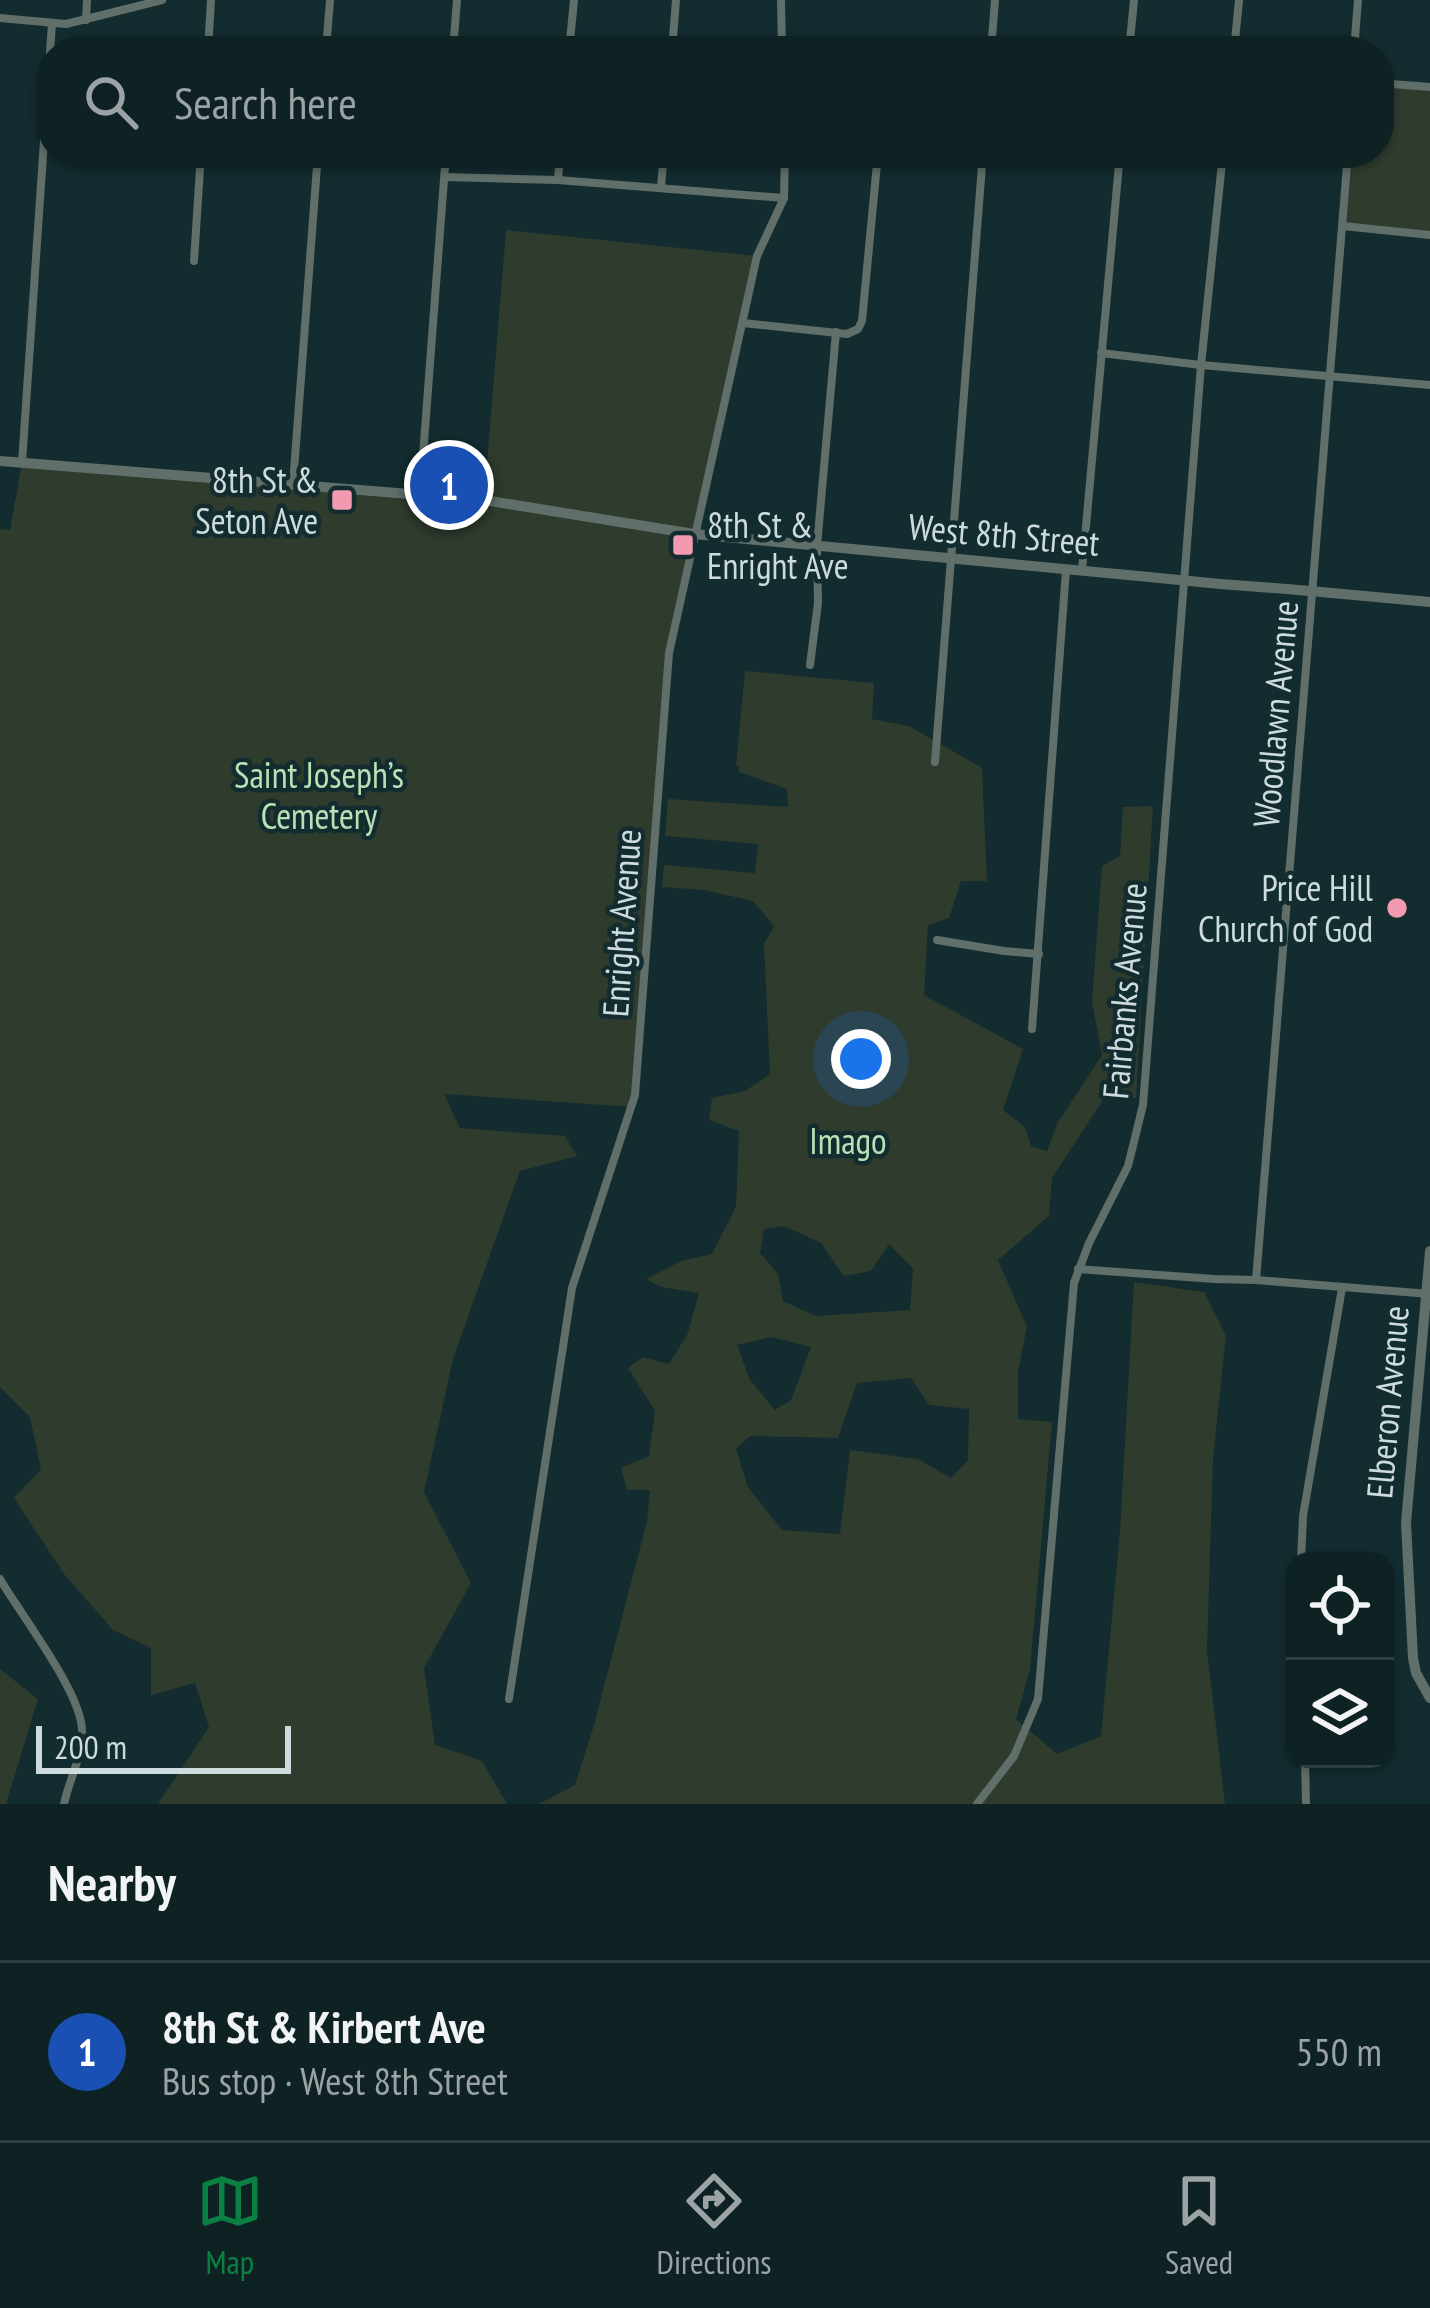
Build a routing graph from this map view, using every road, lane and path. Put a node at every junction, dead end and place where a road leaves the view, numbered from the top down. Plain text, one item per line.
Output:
1 (87, 0) edge
2 (162, 0) edge
3 (212, 0) edge
4 (330, 0) edge
5 (457, 0) edge
6 (574, 0) edge
7 (676, 0) edge
8 (781, 0) edge
9 (995, 0) edge
10 (1134, 0) edge
11 (1239, 0) edge
12 (1358, 0) edge
13 (0, 19) edge
14 (86, 20) junction
15 (52, 23) junction
16 (51, 36) edge
17 (209, 36) edge
18 (327, 36) edge
19 (454, 36) edge
20 (570, 36) edge
21 (673, 36) edge
22 (782, 36) edge
23 (992, 36) edge
24 (1130, 36) edge
25 (1235, 36) edge
26 (1355, 36) edge
27 (1394, 84) edge
28 (1430, 87) edge
29 (42, 168) edge
30 (200, 168) edge
31 (317, 168) edge
32 (445, 168) edge
33 (559, 168) edge
34 (663, 168) edge
35 (785, 168) edge
36 (877, 168) edge
37 (982, 168) edge
38 (1119, 168) edge
39 (1221, 168) edge
40 (1347, 168) edge
41 (444, 177) junction
42 (558, 180) junction
43 (661, 188) junction
44 (784, 198) junction
45 (1342, 226) junction
46 (1430, 235) edge
47 (194, 261) dead end
48 (742, 323) junction
49 (836, 332) junction
50 (1101, 353) junction
51 (1201, 365) junction
52 (1330, 376) junction
53 (1430, 385) edge
54 (0, 461) edge
55 (22, 463) junction
56 (292, 484) junction
57 (420, 495) junction
58 (694, 535) junction
59 (817, 546) junction
60 (950, 559) junction
61 (1066, 570) junction
62 (1082, 572) junction
63 (1430, 602) edge
64 (810, 664) dead end
65 (935, 762) dead end
66 (937, 940) dead end
67 (1039, 954) junction
68 (1032, 1029) dead end
69 (1430, 1251) edge
70 (1078, 1269) junction
71 (1256, 1280) junction
72 (1342, 1288) junction
73 (1428, 1294) edge
74 (1301, 1552) edge
75 (0, 1579) edge
76 (1430, 1698) edge
77 (509, 1699) dead end
78 (1305, 1768) edge
79 (64, 1804) edge
80 (977, 1804) edge
81 (1306, 1804) edge

1 - 14 street
2 - 14 street
3 - 17 street
4 - 18 street
5 - 19 street
6 - 20 street
7 - 21 street
8 - 22 street
9 - 23 street
10 - 24 street
11 - 25 street
12 - 26 street
13 - 15 street
14 - 15 street
15 - 16 street
27 - 28 street
29 - 55 street
30 - 47 street
31 - 56 street
32 - 41 street
33 - 42 street
34 - 43 street
35 - 44 street, Enright Avenue
36 - 49 street
37 - 60 street
38 - 50 street
39 - 51 street, Fairbanks Avenue
40 - 45 street, Woodlawn Avenue
41 - 42 street
41 - 57 street
42 - 43 street
43 - 44 street
44 - 48 street, Enright Avenue
45 - 46 street
45 - 52 street, Woodlawn Avenue
48 - 49 street
48 - 58 street, Enright Avenue
49 - 59 street
50 - 51 street
50 - 62 street
51 - 52 street
51 - 70 street, Fairbanks Avenue
52 - 53 street
52 - 71 street, Woodlawn Avenue
54 - 55 street, West 8th Street
55 - 56 street, West 8th Street
56 - 57 street, West 8th Street
57 - 58 street, West 8th Street
58 - 59 street, West 8th Street
58 - 77 street, Enright Avenue
59 - 60 street, West 8th Street
59 - 64 street
60 - 61 street, West 8th Street
60 - 65 street
61 - 62 street, West 8th Street
61 - 67 street
62 - 63 street, West 8th Street, bridge
66 - 67 street
67 - 68 street
69 - 73 street, Elberon Avenue
70 - 71 street
70 - 80 street, Fairbanks Avenue
71 - 72 street
72 - 73 street
72 - 74 street
73 - 76 street, Elberon Avenue
75 - 79 street
78 - 81 street

